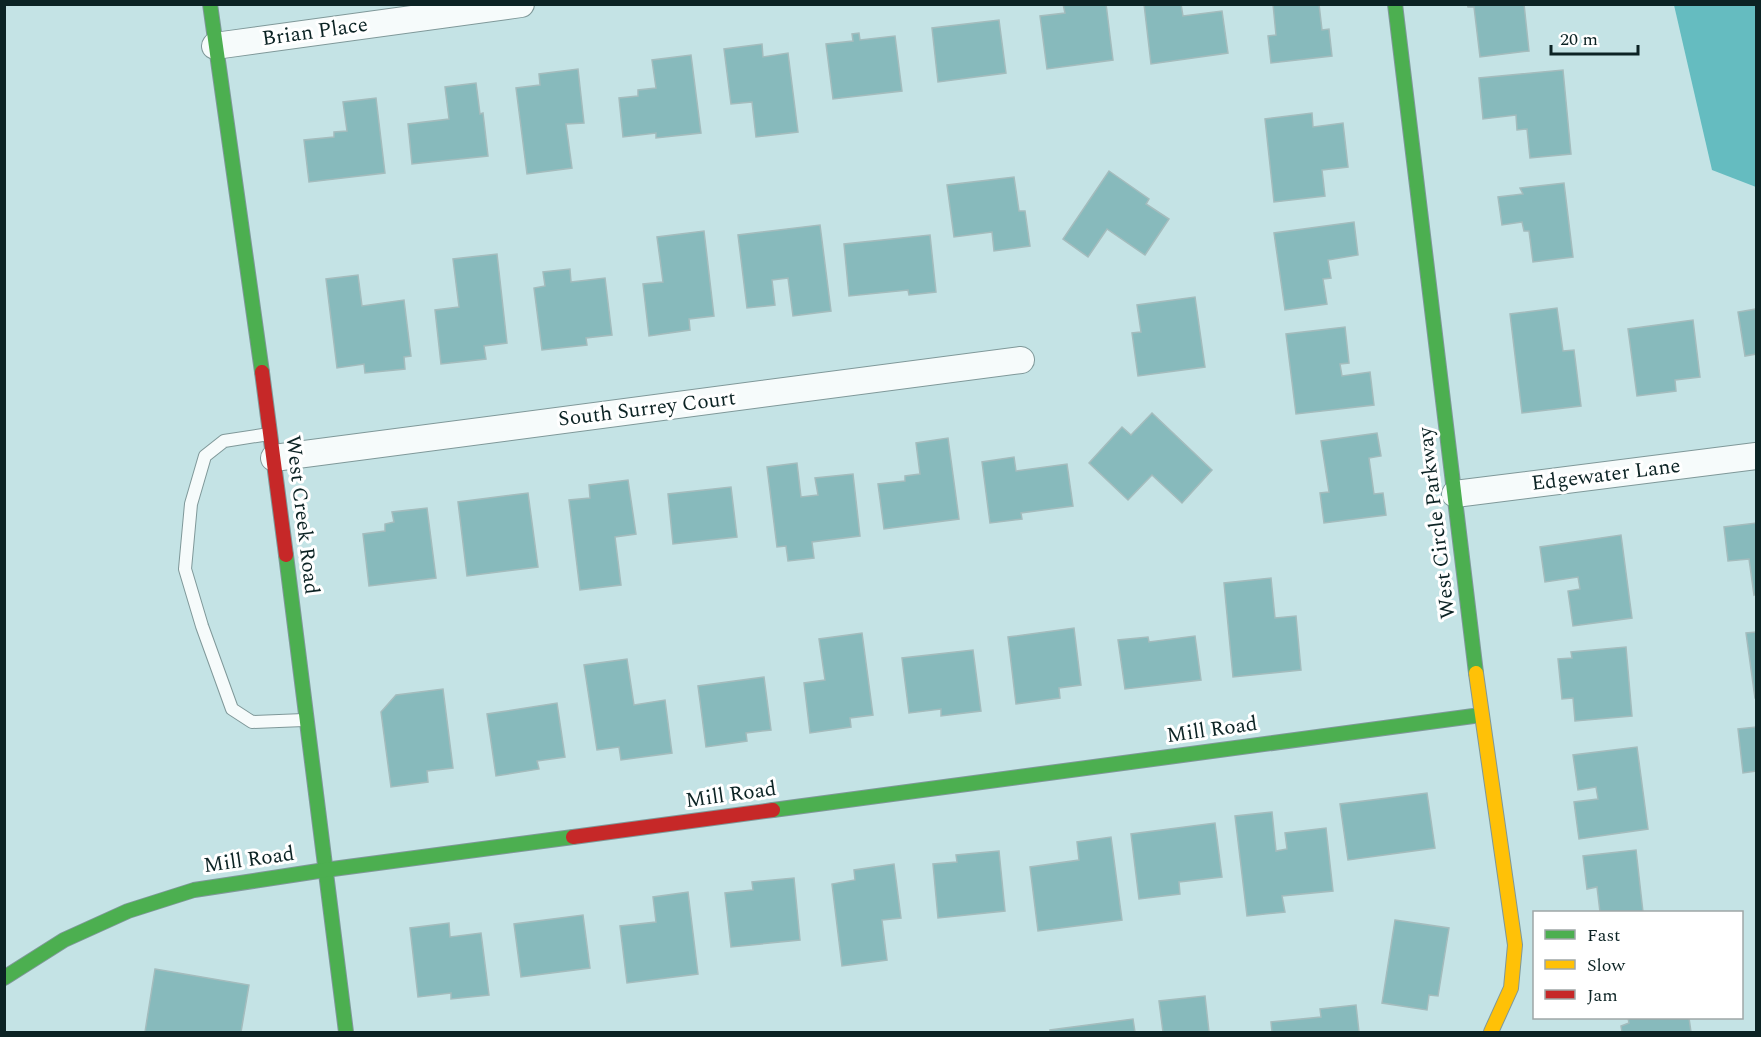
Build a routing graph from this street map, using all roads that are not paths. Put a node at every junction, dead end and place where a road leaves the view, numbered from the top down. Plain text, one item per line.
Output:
1 (210, 4) edge
2 (521, 4) edge
3 (1395, 4) edge
4 (215, 46) junction
5 (1021, 360) dead end
6 (272, 446) junction
7 (1756, 456) edge
8 (1455, 494) junction
9 (1481, 716) junction
10 (306, 720) junction
11 (325, 870) junction
12 (4, 978) edge
13 (346, 1032) edge
14 (1491, 1032) edge

1 - 4 street, West Creek Road
2 - 4 street, Brian Place
3 - 8 street, West Circle Parkway
4 - 6 street, West Creek Road
5 - 6 street, South Surrey Court
6 - 10 street, West Creek Road
6 - 10 lane
7 - 8 street, Edgewater Lane
8 - 9 street, West Circle Parkway
9 - 11 street, Mill Road
9 - 14 street, West Circle Parkway
10 - 11 street, West Creek Road
11 - 12 street, Mill Road
11 - 13 street, West Creek Road

